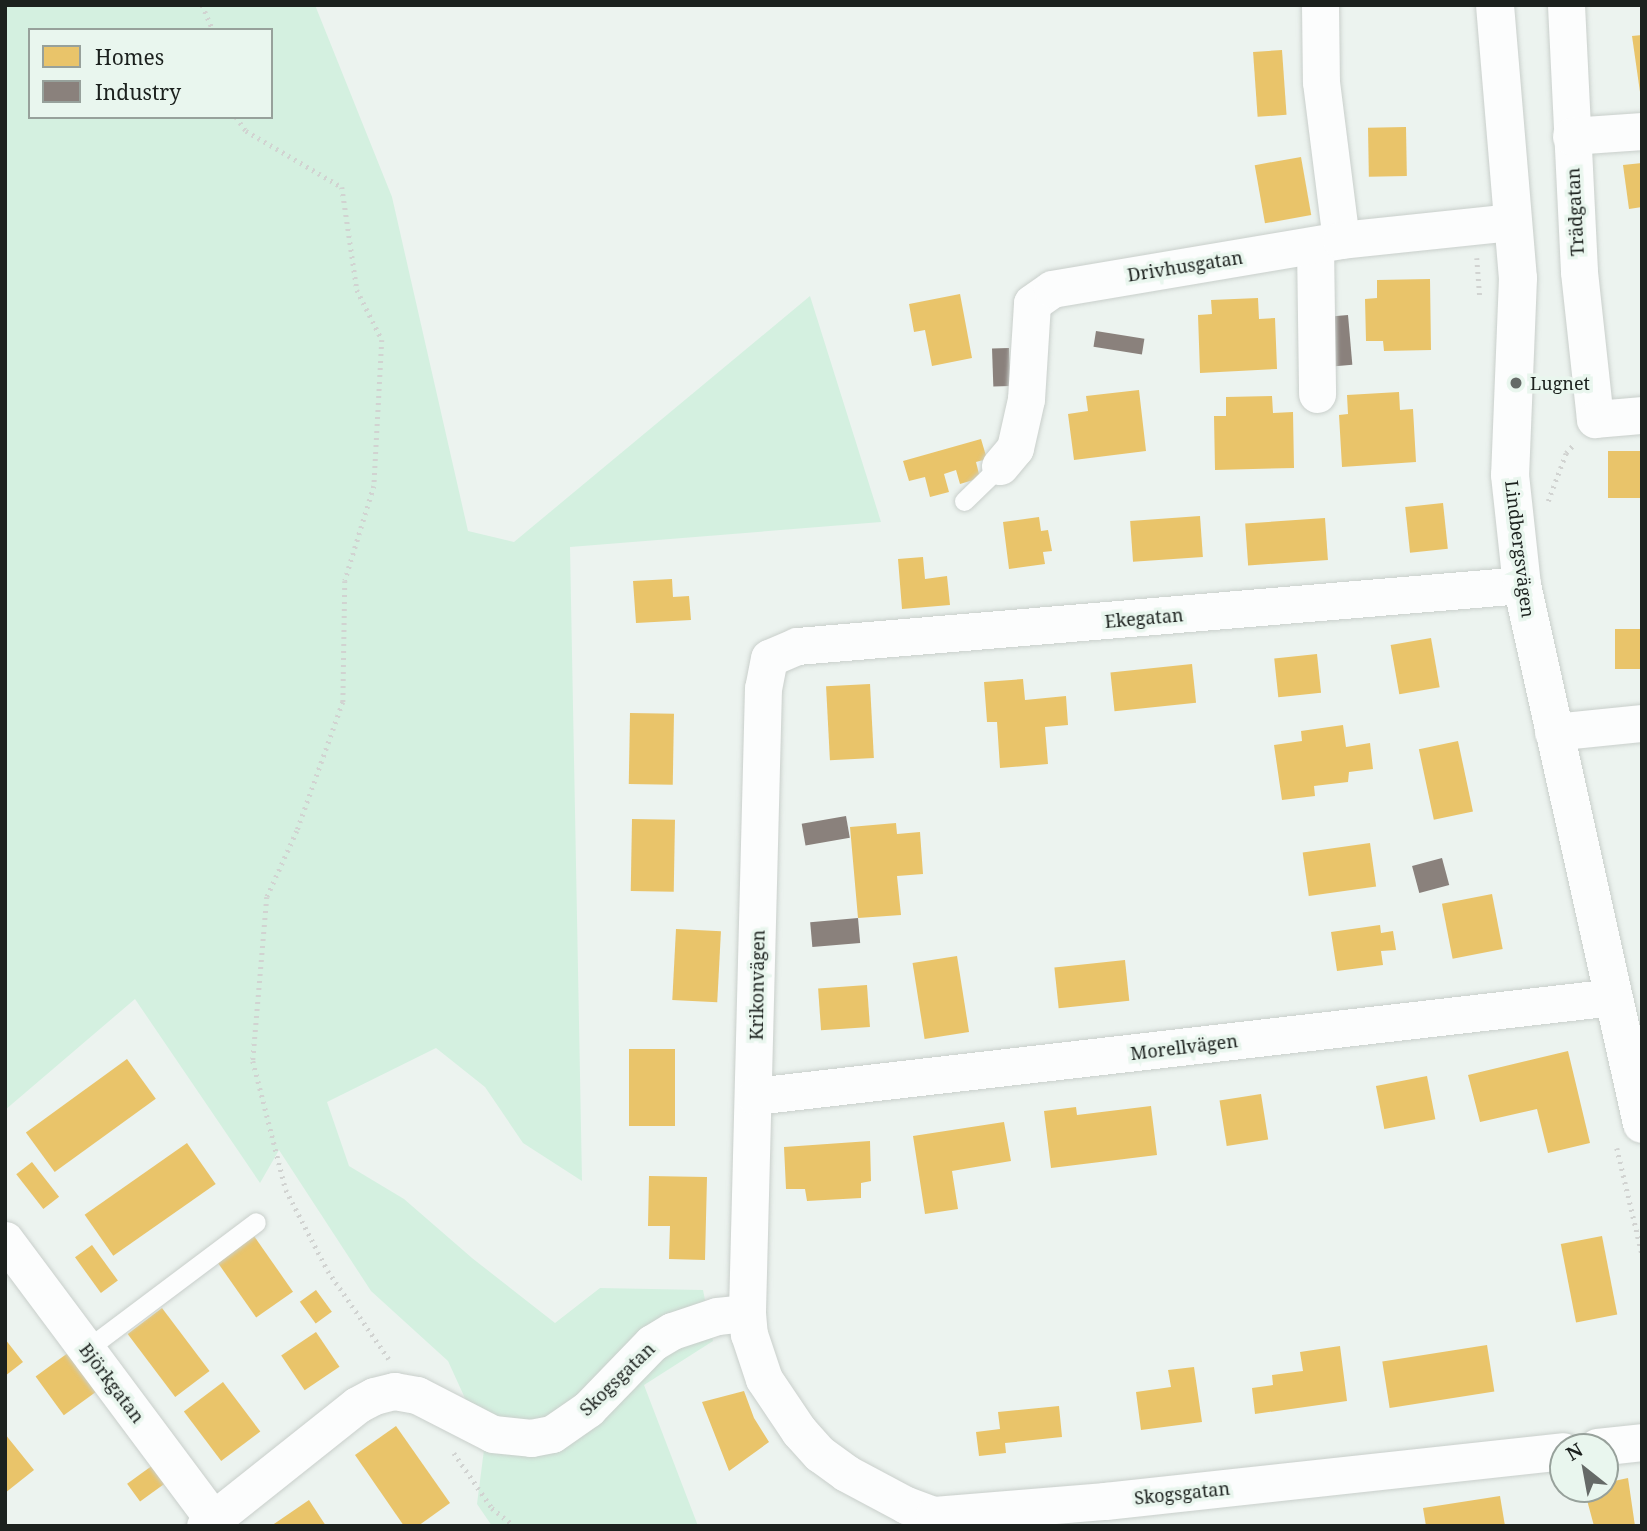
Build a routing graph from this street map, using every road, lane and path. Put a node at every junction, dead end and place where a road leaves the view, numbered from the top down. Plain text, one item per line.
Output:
1 (202, 5) edge
2 (1320, 5) edge
3 (1495, 5) edge
4 (1566, 5) edge
5 (212, 28) edge
6 (237, 119) edge
7 (1642, 131) edge
8 (1571, 136) junction
9 (1511, 222) junction
10 (1328, 243) junction
11 (1317, 394) dead end
12 (1642, 415) edge
13 (1000, 466) joint
14 (964, 502) dead end
15 (1522, 585) junction
16 (769, 658) joint
17 (1642, 723) edge
18 (1553, 732) junction
19 (1613, 997) junction
20 (755, 1096) junction
21 (1642, 1124) edge
22 (256, 1222) dead end
23 (8, 1250) edge
24 (747, 1313) junction
25 (87, 1349) junction
26 (413, 1394) junction
27 (1642, 1442) edge
28 (1619, 1445) edge
29 (453, 1451) dead end
30 (1549, 1453) edge
31 (939, 1521) edge
32 (212, 1524) edge
33 (514, 1526) edge

1 - 5 path
2 - 10 street
3 - 9 street, Lindbergsvägen
4 - 8 street, Trädgatan
6 - 26 path
7 - 8 street
8 - 12 street, Trädgatan
9 - 10 street, Drivhusgatan
9 - 15 street, Lindbergsvägen
10 - 11 street
10 - 13 street, Drivhusgatan
13 - 14 lane
15 - 16 street, Ekegatan
15 - 18 street, Lindbergsvägen
16 - 20 street, Krikonvägen
17 - 18 street
18 - 19 street, Lindbergsvägen
19 - 20 street, Morellvägen
19 - 21 street, Lindbergsvägen
20 - 24 street, Krikonvägen
22 - 25 lane
23 - 25 street, Björkgatan
24 - 26 street, Skogsgatan
24 - 31 street, Skogsgatan
25 - 32 street, Björkgatan
26 - 32 street
27 - 28 street
29 - 33 path
30 - 31 street, Skogsgatan

